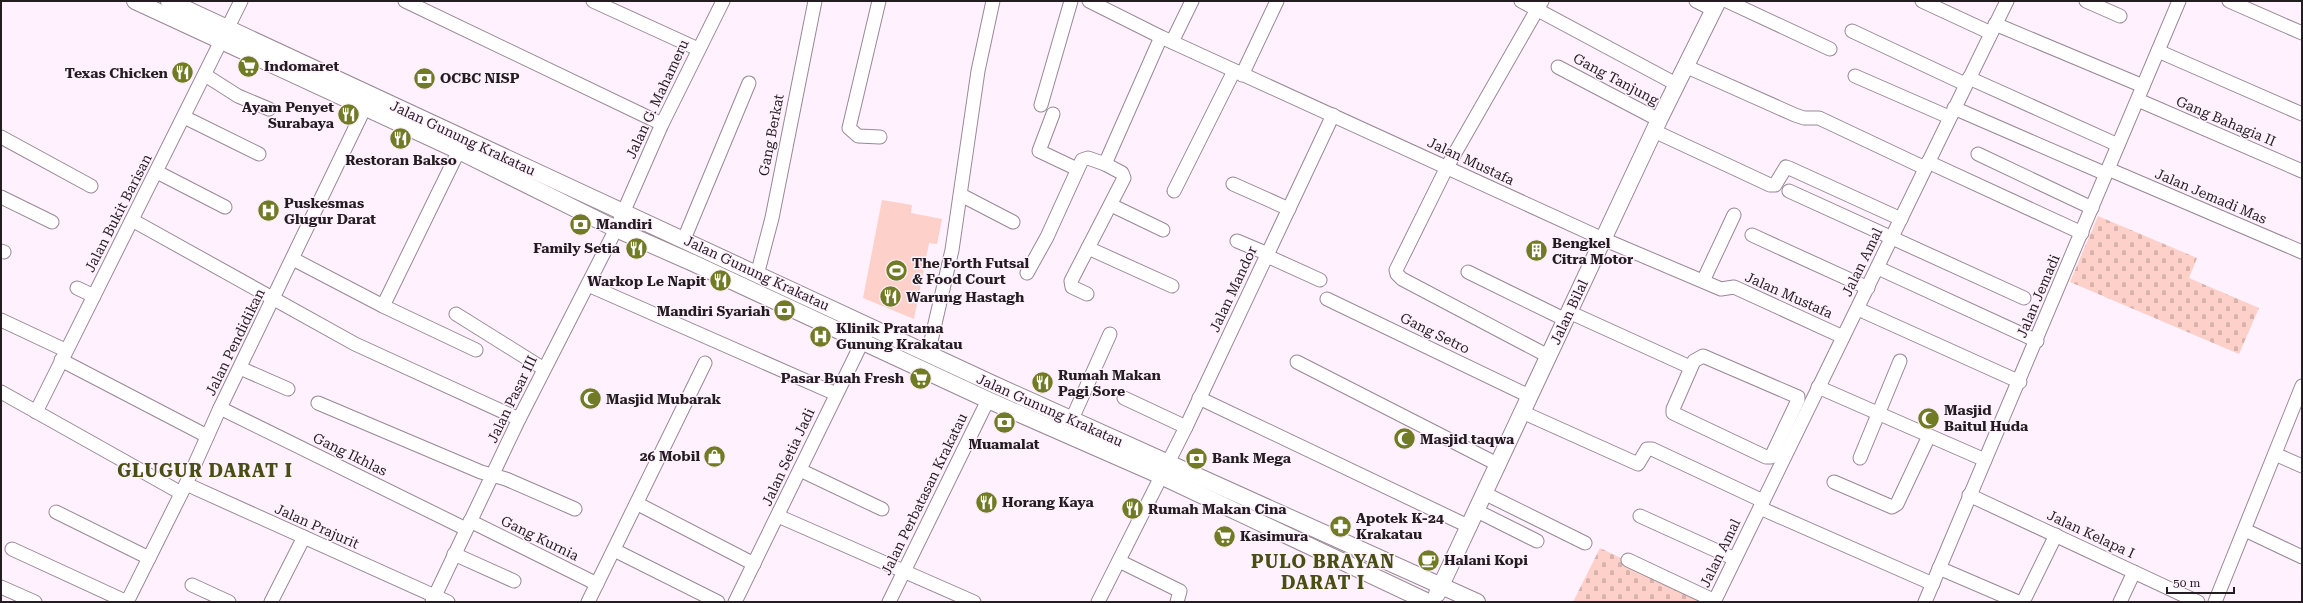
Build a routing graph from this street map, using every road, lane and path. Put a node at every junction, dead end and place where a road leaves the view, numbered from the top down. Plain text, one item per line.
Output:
1 (135, 1) edge
2 (169, 1) edge
3 (241, 1) edge
4 (405, 1) edge
5 (594, 1) edge
6 (723, 1) edge
7 (815, 1) edge
8 (879, 1) edge
9 (993, 1) edge
10 (1071, 1) edge
11 (1089, 1) edge
12 (1192, 1) edge
13 (1277, 1) edge
14 (1521, 1) edge
15 (1696, 1) edge
16 (1728, 1) edge
17 (1922, 1) edge
18 (2007, 1) edge
19 (2086, 1) edge
20 (2179, 1) edge
21 (2229, 1) edge
22 (1540, 5) edge
23 (1716, 5) edge
24 (2120, 16) dead end
25 (1993, 29) junction
26 (1852, 31) dead end
27 (2302, 33) edge
28 (224, 35) junction
29 (1166, 40) junction
30 (698, 49) junction
31 (1830, 49) dead end
32 (2158, 50) junction
33 (1685, 66) junction
34 (1558, 67) dead end
35 (1238, 73) junction
36 (205, 75) junction
37 (1855, 76) dead end
38 (1967, 81) junction
39 (749, 83) dead end
40 (1676, 84) junction
41 (2143, 86) junction
42 (2138, 100) junction
43 (368, 102) junction
44 (1041, 105) dead end
45 (268, 109) dead end
46 (1951, 112) junction
47 (1053, 114) dead end
48 (2302, 114) edge
49 (1333, 115) junction
50 (184, 117) junction
51 (662, 124) junction
52 (1657, 126) junction
53 (1, 137) edge
54 (880, 137) dead end
55 (462, 145) junction
56 (2118, 145) junction
57 (258, 154) dead end
58 (1978, 154) dead end
59 (1105, 164) junction
60 (1927, 165) junction
61 (1447, 167) junction
62 (1077, 169) junction
63 (2107, 171) junction
64 (2302, 171) edge
65 (158, 172) junction
66 (1233, 184) dead end
67 (91, 186) dead end
68 (1789, 190) dead end
69 (1174, 191) dead end
70 (961, 195) junction
71 (1, 197) edge
72 (1111, 205) junction
73 (225, 207) dead end
74 (2092, 208) junction
75 (1289, 209) junction
76 (623, 212) junction
77 (1734, 215) dead end
78 (1901, 219) junction
79 (132, 220) junction
80 (52, 222) dead end
81 (1013, 222) dead end
82 (616, 229) junction
83 (1163, 230) dead end
84 (2082, 233) junction
85 (1752, 235) dead end
86 (1892, 237) junction
87 (684, 239) junction
88 (1603, 239) junction
89 (1237, 241) dead end
90 (1088, 248) junction
91 (2302, 252) edge
92 (1267, 255) junction
93 (293, 259) junction
94 (1878, 268) junction
95 (1468, 272) dead end
96 (1027, 273) dead end
97 (757, 275) junction
98 (1320, 280) dead end
99 (1703, 281) junction
100 (588, 285) junction
101 (1172, 286) dead end
102 (77, 288) dead end
103 (1868, 288) junction
104 (1087, 294) dead end
105 (94, 296) junction
106 (274, 298) junction
107 (2024, 298) dead end
108 (1327, 299) dead end
109 (383, 306) junction
110 (1858, 309) junction
111 (456, 314) dead end
112 (1567, 316) junction
113 (1, 320) edge
114 (870, 326) junction
115 (1110, 334) dead end
116 (1843, 337) junction
117 (863, 341) junction
118 (2037, 341) junction
119 (476, 350) dead end
120 (928, 354) junction
121 (63, 355) junction
122 (1548, 356) junction
123 (1900, 361) dead end
124 (1297, 362) dead end
125 (706, 363) dead end
126 (1690, 367) junction
127 (240, 368) junction
128 (544, 369) junction
129 (2020, 382) junction
130 (2302, 386) edge
131 (1818, 387) junction
132 (288, 389) dead end
133 (1, 392) edge
134 (836, 394) junction
135 (1529, 396) junction
136 (1124, 398) dead end
137 (1199, 398) junction
138 (988, 400) junction
139 (318, 402) dead end
140 (220, 408) junction
141 (36, 412) junction
142 (1522, 412) junction
143 (1879, 414) junction
144 (519, 419) junction
145 (1072, 419) junction
146 (1186, 427) junction
147 (207, 436) junction
148 (1929, 436) junction
149 (2275, 454) junction
150 (1860, 458) dead end
151 (1985, 460) junction
152 (1498, 465) junction
153 (2302, 466) edge
154 (1165, 469) junction
155 (800, 470) junction
156 (492, 475) junction
157 (1834, 482) dead end
158 (184, 489) junction
159 (1486, 494) junction
160 (1969, 495) junction
161 (639, 505) junction
162 (1762, 505) junction
163 (882, 508) dead end
164 (575, 509) dead end
165 (1477, 511) junction
166 (56, 512) dead end
167 (778, 516) junction
168 (1640, 516) dead end
169 (468, 525) junction
170 (1470, 527) junction
171 (2245, 530) junction
172 (2056, 535) junction
173 (304, 537) junction
174 (1537, 541) dead end
175 (1585, 543) dead end
176 (12, 549) dead end
177 (616, 551) junction
178 (454, 554) junction
179 (2302, 557) edge
180 (149, 558) junction
181 (1628, 560) dead end
182 (1735, 560) junction
183 (1119, 561) junction
184 (754, 564) junction
185 (1939, 568) junction
186 (904, 571) junction
187 (2134, 572) junction
188 (514, 581) dead end
189 (597, 584) junction
190 (1932, 584) junction
191 (192, 585) dead end
192 (1441, 585) junction
193 (1, 587) edge
194 (433, 599) edge
195 (1714, 601) edge
196 (35, 602) edge
197 (127, 602) edge
198 (229, 602) edge
199 (271, 602) edge
200 (448, 602) edge
201 (588, 602) edge
202 (718, 602) edge
203 (735, 602) edge
204 (889, 602) edge
205 (974, 602) edge
206 (1098, 602) edge
207 (1176, 602) edge
208 (1428, 602) edge
209 (1434, 602) edge
210 (1477, 602) edge
211 (1925, 602) edge
212 (2018, 602) edge
213 (2023, 602) edge
214 (2120, 602) edge
215 (2198, 602) edge
216 (2215, 602) edge

1 - 28 main road, Jalan Gunung Krakatau
2 - 28 main road, Jalan Gunung Krakatau
3 - 28 street, Jalan Bukit Barisan
4 - 51 street
5 - 30 street
6 - 30 street, Jalan G. Mahameru
7 - 97 street, Gang Berkat
8 - 54 street
9 - 70 street
10 - 44 street
11 - 29 street, Jalan Mustafa
12 - 29 street
13 - 35 street
14 - 22 street
15 - 23 street
16 - 31 street
17 - 25 street
18 - 25 street, Jalan Amal
19 - 24 street
20 - 32 street, Jalan Jemadi
21 - 27 street
22 - 40 street
22 - 61 street
23 - 33 main road, Jalan Bilal
25 - 38 street, Jalan Amal
25 - 41 street
26 - 38 street
28 - 36 street, Jalan Bukit Barisan
28 - 43 main road, Jalan Gunung Krakatau
29 - 35 street, Jalan Mustafa
29 - 59 street
30 - 51 street, Jalan G. Mahameru
32 - 41 street, Jalan Jemadi
32 - 48 street
33 - 40 main road, Jalan Bilal
33 - 60 street
34 - 52 street, Gang Tanjung
35 - 49 street, Jalan Mustafa
35 - 69 street
36 - 45 street
36 - 50 street, Jalan Bukit Barisan
37 - 46 street, Jalan Jemadi Mas
38 - 46 street, Jalan Amal
38 - 56 street
39 - 87 street
40 - 52 main road, Jalan Bilal
41 - 42 street, Jalan Jemadi
42 - 56 street, Jalan Jemadi
42 - 64 street, Gang Bahagia II
43 - 55 main road, Jalan Gunung Krakatau
43 - 93 street, Jalan Pendidikan
46 - 60 street, Jalan Amal
46 - 63 street, Jalan Jemadi Mas
47 - 62 street
49 - 61 street, Jalan Mustafa
49 - 75 street, Jalan Mandor
50 - 57 street
50 - 65 street, Jalan Bukit Barisan
51 - 76 street, Jalan G. Mahameru
52 - 78 street, Gang Tanjung
52 - 88 main road, Jalan Bilal
53 - 67 street
55 - 76 main road, Jalan Gunung Krakatau
55 - 82 main road, Jalan Gunung Krakatau
55 - 109 street
56 - 63 street, Jalan Jemadi
58 - 74 street
59 - 62 street
59 - 72 street
60 - 78 street, Jalan Amal
60 - 84 street
61 - 88 street, Jalan Mustafa
61 - 122 street
62 - 96 street
63 - 74 street, Jalan Jemadi
63 - 91 street, Jalan Jemadi Mas
65 - 73 street
65 - 79 street, Jalan Bukit Barisan
66 - 75 street
68 - 86 street
70 - 81 street
70 - 120 street
71 - 80 street
72 - 83 street
72 - 90 street
74 - 84 street, Jalan Jemadi
75 - 92 street, Jalan Mandor
76 - 82 street, Jalan Pasar III
76 - 87 main road, Jalan Gunung Krakatau
77 - 99 street
78 - 86 street, Jalan Amal
79 - 105 street, Jalan Bukit Barisan
79 - 106 street
82 - 100 street, Jalan Pasar III
82 - 117 main road, Jalan Gunung Krakatau
84 - 118 street, Jalan Jemadi
85 - 103 street
86 - 94 street, Jalan Amal
86 - 107 street
87 - 97 main road, Jalan Gunung Krakatau
88 - 99 street, Jalan Mustafa
88 - 112 main road, Jalan Bilal
89 - 92 street
90 - 101 street
90 - 104 street
92 - 98 street
92 - 137 street, Jalan Mandor
93 - 106 street, Jalan Pendidikan
93 - 109 street
94 - 103 street, Jalan Amal
94 - 118 street
95 - 112 street
97 - 114 main road, Jalan Gunung Krakatau
99 - 116 street, Jalan Mustafa
100 - 128 street, Jalan Pasar III
100 - 134 street
102 - 105 street
103 - 110 street, Jalan Amal
105 - 121 street, Jalan Bukit Barisan
106 - 127 street, Jalan Pendidikan
106 - 144 street
108 - 135 street, Gang Setro
109 - 119 street
110 - 116 street, Jalan Amal
110 - 129 street
111 - 128 street
112 - 122 main road, Jalan Bilal
112 - 126 street
113 - 121 street
114 - 117 street, Jalan Setia Jadi
114 - 120 main road, Jalan Gunung Krakatau
115 - 145 street
116 - 131 street, Jalan Amal
117 - 134 street, Jalan Setia Jadi
117 - 138 main road, Jalan Gunung Krakatau
118 - 129 street, Jalan Jemadi
120 - 145 main road, Jalan Gunung Krakatau
121 - 141 street, Jalan Bukit Barisan
121 - 147 street
122 - 135 main road, Jalan Bilal
123 - 143 street
124 - 152 street
125 - 161 street
126 - 126 street
127 - 132 street
127 - 140 street, Jalan Pendidikan
128 - 144 street, Jalan Pasar III
129 - 151 street, Jalan Jemadi
130 - 149 street
131 - 143 street
131 - 162 street, Jalan Amal
133 - 141 street, Jalan Prajurit
134 - 155 street, Jalan Setia Jadi
135 - 142 main road, Jalan Bilal
136 - 146 street
137 - 146 street, Jalan Mandor
137 - 170 street
138 - 154 main road, Jalan Gunung Krakatau
138 - 186 street, Jalan Perbatasan Krakatau
139 - 156 street
140 - 147 street, Jalan Pendidikan
140 - 169 street, Gang Ikhlas
141 - 158 street, Jalan Prajurit
142 - 152 main road, Jalan Bilal
142 - 162 street
143 - 148 street
143 - 150 street
144 - 156 street, Jalan Pasar III
145 - 154 main road, Jalan Gunung Krakatau
146 - 154 street, Jalan Mandor
147 - 158 street, Jalan Pendidikan
148 - 151 street
148 - 157 street
149 - 153 street
149 - 171 street
151 - 160 street, Jalan Jemadi
152 - 159 main road, Jalan Bilal
154 - 183 street, Jalan Mandor
154 - 192 main road, Jalan Gunung Krakatau
154 - 208 main road, Jalan Gunung Krakatau
155 - 163 street
155 - 167 street, Jalan Setia Jadi
156 - 164 street
156 - 169 street, Jalan Pasar III
158 - 173 street, Jalan Prajurit
158 - 180 street, Jalan Pendidikan
159 - 165 main road, Jalan Bilal
159 - 175 street
160 - 172 street, Jalan Kelapa I
160 - 185 street, Jalan Jemadi
161 - 177 street
161 - 184 street
162 - 182 street, Jalan Amal
162 - 190 street
165 - 170 main road, Jalan Bilal
165 - 174 street
166 - 180 street
167 - 184 street, Jalan Setia Jadi
167 - 186 street
168 - 182 street
169 - 178 street, Jalan Pasar III
169 - 189 street, Gang Kurnia
170 - 192 main road, Jalan Bilal
171 - 179 street
171 - 216 street
172 - 187 street, Jalan Kelapa I
172 - 213 street
173 - 194 street, Jalan Prajurit
173 - 199 street
176 - 197 street
177 - 189 street
177 - 202 street
178 - 188 street
178 - 194 street, Jalan Pasar III
180 - 197 street, Jalan Pendidikan
181 - 195 street
182 - 195 street, Jalan Amal
183 - 206 street, Jalan Mandor
183 - 207 street
184 - 203 street, Jalan Setia Jadi
185 - 190 street, Jalan Jemadi
185 - 212 street
186 - 204 street, Jalan Perbatasan Krakatau
186 - 205 street
187 - 214 street
187 - 215 street, Jalan Kelapa I
189 - 201 street
190 - 211 street, Jalan Jemadi
191 - 198 street
192 - 209 main road, Jalan Bilal
192 - 210 main road, Jalan Gunung Krakatau
193 - 196 street
194 - 200 street, Jalan Prajurit

